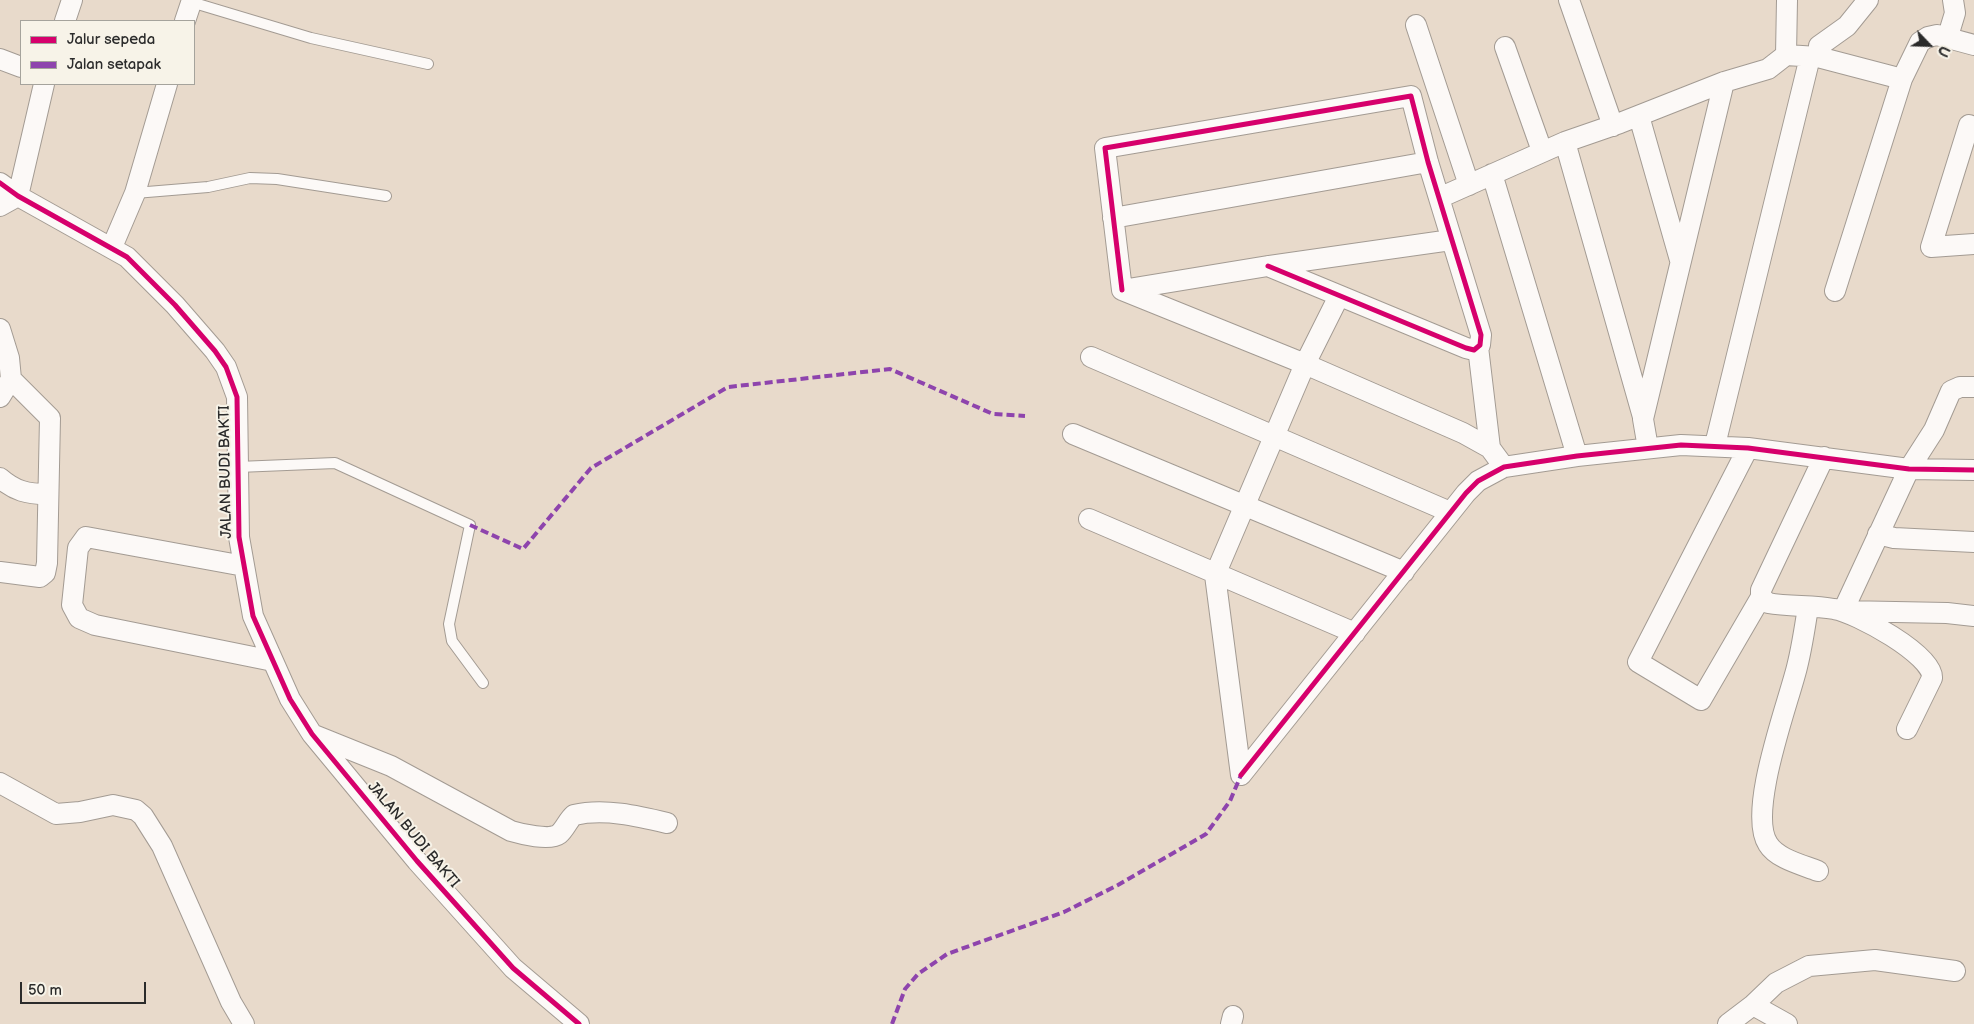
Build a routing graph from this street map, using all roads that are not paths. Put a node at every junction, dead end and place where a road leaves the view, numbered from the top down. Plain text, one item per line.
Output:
1 (72, 0) edge
2 (1569, 0) edge
3 (1787, 0) edge
4 (1868, 0) edge
5 (1953, 0) edge
6 (189, 8) edge
7 (65, 20) edge
8 (1416, 25) dead end
9 (1948, 36) junction
10 (1974, 46) edge
11 (1505, 47) dead end
12 (1786, 55) junction
13 (1814, 57) junction
14 (0, 59) edge
15 (428, 64) dead end
16 (20, 67) edge
17 (1902, 79) junction
18 (1724, 82) junction
19 (44, 85) edge
20 (167, 85) edge
21 (1639, 116) junction
22 (1972, 120) edge
23 (1613, 126) junction
24 (1565, 142) junction
25 (1542, 151) junction
26 (1428, 162) junction
27 (1492, 174) junction
28 (0, 184) edge
29 (1469, 185) junction
30 (135, 193) junction
31 (18, 196) junction
32 (386, 196) dead end
33 (1439, 198) junction
34 (0, 206) edge
35 (1113, 218) junction
36 (1451, 240) junction
37 (1974, 244) edge
38 (112, 247) junction
39 (1681, 263) junction
40 (1268, 266) junction
41 (1122, 290) junction
42 (1835, 291) dead end
43 (1339, 296) junction
44 (0, 329) edge
45 (1478, 347) junction
46 (1091, 358) dead end
47 (1305, 364) junction
48 (11, 379) junction
49 (1974, 387) edge
50 (0, 397) edge
51 (1643, 419) junction
52 (1073, 434) dead end
53 (1275, 435) junction
54 (1715, 446) junction
55 (1490, 448) junction
56 (1648, 448) junction
57 (1748, 448) junction
58 (1577, 456) junction
59 (1824, 457) junction
60 (238, 467) junction
61 (1504, 467) junction
62 (1909, 469) junction
63 (1974, 470) edge
64 (0, 478) edge
65 (47, 494) junction
66 (1244, 506) junction
67 (1450, 512) junction
68 (1089, 519) dead end
69 (1878, 534) junction
70 (1974, 542) edge
71 (244, 566) junction
72 (0, 572) edge
73 (1404, 572) junction
74 (1215, 575) junction
75 (1761, 597) junction
76 (1808, 606) junction
77 (1843, 611) junction
78 (1974, 616) edge
79 (1355, 633) junction
80 (273, 661) junction
81 (483, 683) dead end
82 (1907, 729) dead end
83 (312, 734) junction
84 (0, 783) edge
85 (667, 823) dead end
86 (1818, 871) dead end
87 (1955, 971) dead end
88 (1753, 1005) junction
89 (244, 1024) edge
90 (579, 1024) edge
91 (1728, 1024) edge
92 (1787, 1024) edge

1 - 7 street
2 - 23 street
3 - 12 street
4 - 13 street
5 - 9 street
6 - 15 lane
8 - 29 street
9 - 10 street
9 - 17 street
11 - 25 street
12 - 13 street
12 - 18 street
13 - 17 street
13 - 54 street
14 - 16 street
17 - 42 street
18 - 21 street
18 - 39 street
19 - 31 street
20 - 30 street
21 - 23 street
21 - 39 street
22 - 37 street
23 - 24 street
24 - 25 street
24 - 51 street
25 - 27 street
26 - 33 street
26 - 35 street
26 - 35 street
27 - 29 street
27 - 58 street
28 - 31 street, JALAN BUDI BAKTI
29 - 33 street
30 - 32 lane
30 - 38 street
31 - 34 street
31 - 38 street, JALAN BUDI BAKTI
33 - 36 street
35 - 41 street
36 - 40 street
36 - 45 street
38 - 60 street, JALAN BUDI BAKTI
39 - 51 street
40 - 41 street
40 - 43 street
41 - 47 street
43 - 45 street
43 - 47 street
44 - 48 street
45 - 55 street
46 - 53 street
47 - 53 street
47 - 55 street
48 - 50 street
48 - 65 street
49 - 62 street
51 - 56 street
52 - 66 street
53 - 66 street
53 - 67 street
54 - 56 street
54 - 57 street
55 - 61 street
56 - 58 street
57 - 59 street
57 - 75 street
58 - 61 street
59 - 62 street
59 - 75 street
60 - 71 street, JALAN BUDI BAKTI
60 - 81 lane
61 - 67 street
62 - 63 street
62 - 69 street
64 - 65 street
65 - 72 street
66 - 73 street
66 - 74 street
67 - 73 street
68 - 74 street
69 - 70 street
69 - 77 street
71 - 80 street, JALAN BUDI BAKTI
71 - 80 street
73 - 79 street
74 - 79 street
74 - 79 street
75 - 76 street
76 - 77 street
76 - 86 street
77 - 78 street
77 - 82 street
80 - 83 street, JALAN BUDI BAKTI
83 - 85 street
83 - 90 street, JALAN BUDI BAKTI
84 - 89 street
87 - 88 street
88 - 91 street
88 - 92 street

